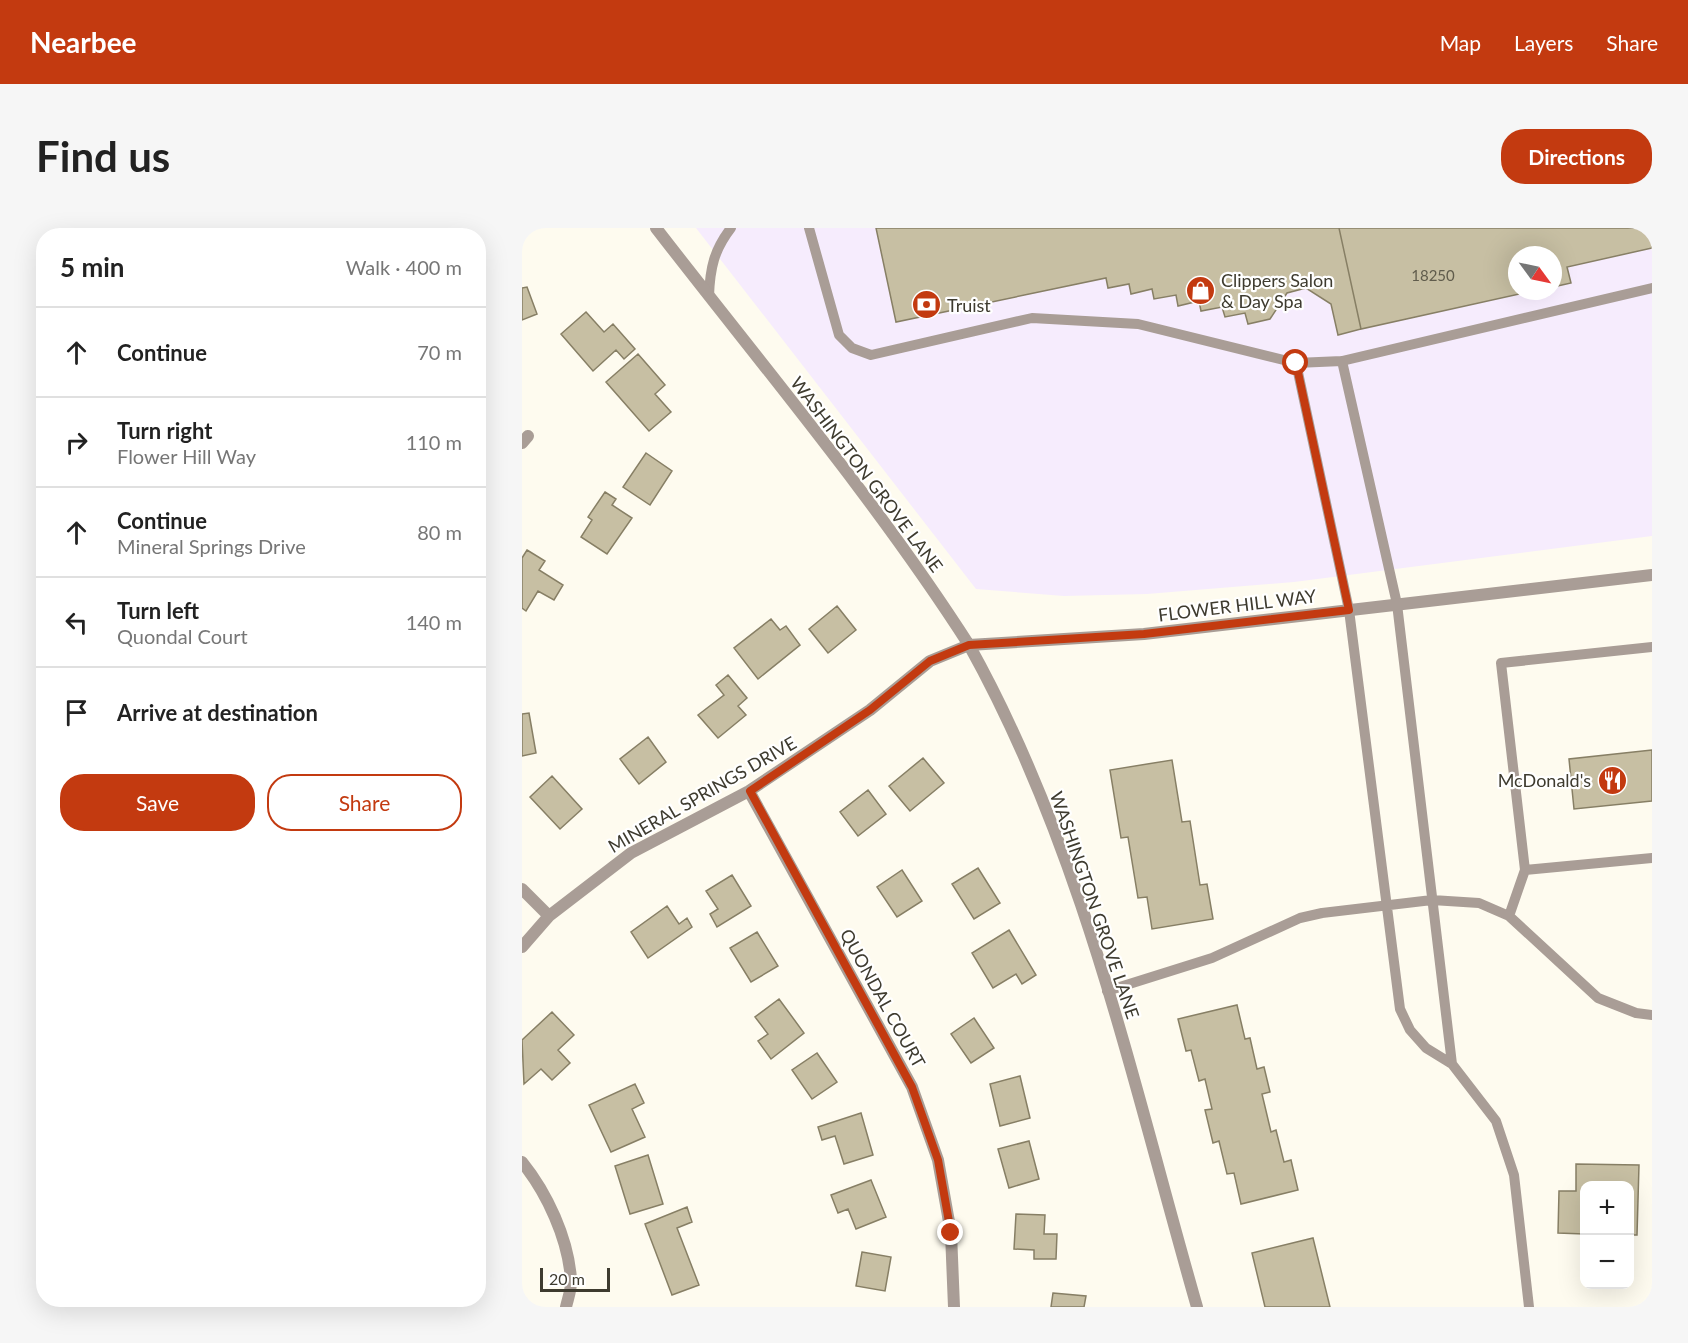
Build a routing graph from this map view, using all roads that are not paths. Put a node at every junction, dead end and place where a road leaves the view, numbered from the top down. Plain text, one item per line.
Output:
1 (656, 228) edge
2 (731, 228) edge
3 (809, 228) edge
4 (1652, 288) edge
5 (709, 296) junction
6 (1342, 361) junction
7 (1296, 363) junction
8 (1652, 575) edge
9 (1397, 604) junction
10 (1349, 610) junction
11 (969, 645) junction
12 (1652, 647) edge
13 (750, 791) junction
14 (1652, 858) edge
15 (1526, 870) junction
16 (522, 889) edge
17 (1432, 900) junction
18 (1386, 906) junction
19 (549, 916) junction
20 (1509, 916) junction
21 (522, 947) edge
22 (1107, 991) junction
23 (1652, 1015) edge
24 (1452, 1064) junction
25 (522, 1162) edge
26 (566, 1307) edge
27 (954, 1307) edge
28 (1197, 1307) edge
29 (1529, 1307) edge

1 - 5 street, WASHINGTON GROVE LANE
2 - 5 lane
3 - 7 lane
4 - 6 lane
5 - 11 street, WASHINGTON GROVE LANE
6 - 7 lane
6 - 9 lane
7 - 10 lane
8 - 9 street, FLOWER HILL WAY
9 - 10 street, FLOWER HILL WAY
9 - 17 lane
10 - 11 street, FLOWER HILL WAY
10 - 18 lane
11 - 13 street, MINERAL SPRINGS DRIVE
11 - 22 street, WASHINGTON GROVE LANE
12 - 15 lane
13 - 19 street, MINERAL SPRINGS DRIVE
13 - 27 street, QUONDAL COURT
14 - 15 lane
15 - 20 lane
16 - 19 street
17 - 18 lane
17 - 20 lane
17 - 24 lane
18 - 22 lane
18 - 24 lane
19 - 21 street, MINERAL SPRINGS DRIVE
20 - 23 lane
22 - 28 street, WASHINGTON GROVE LANE
24 - 29 lane
25 - 26 street

